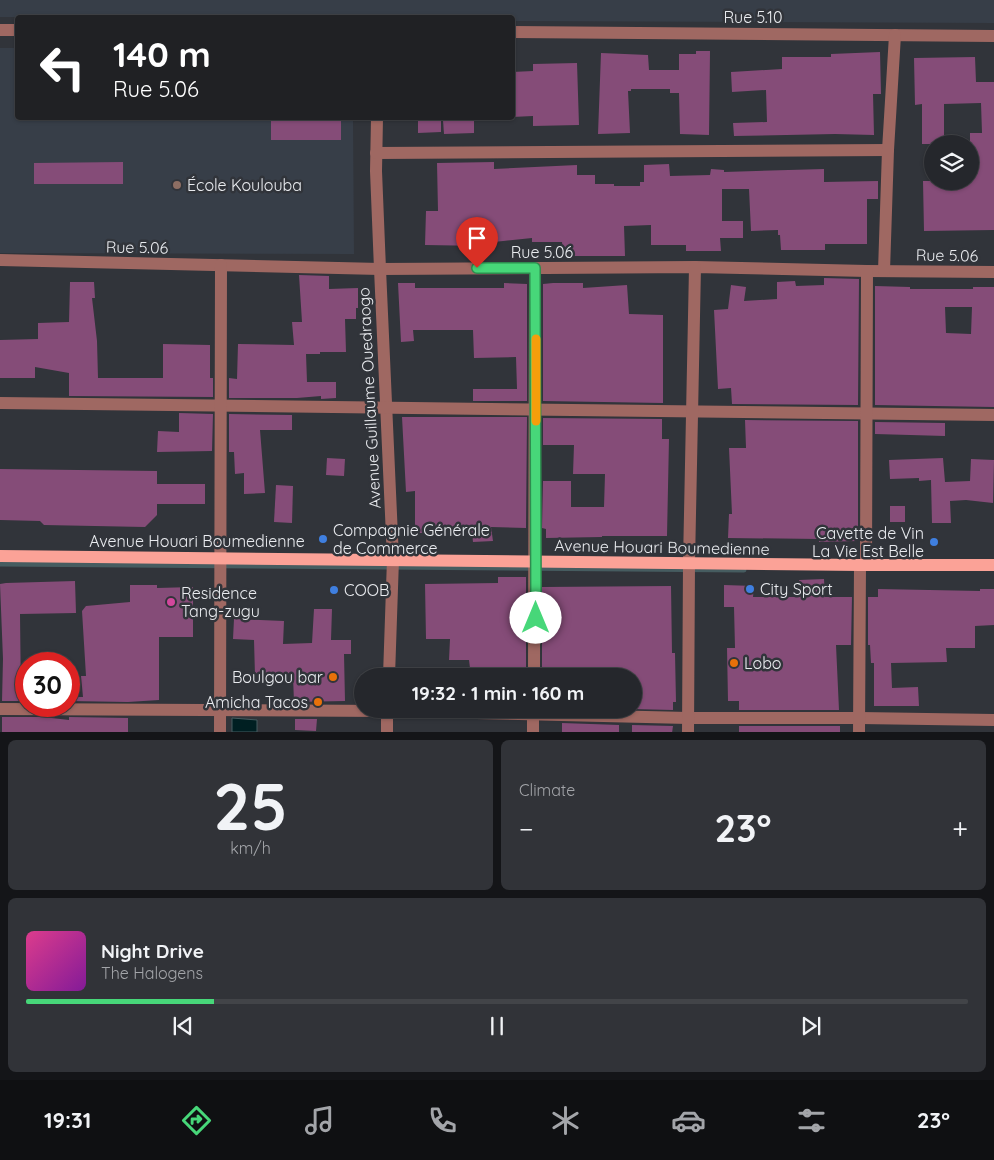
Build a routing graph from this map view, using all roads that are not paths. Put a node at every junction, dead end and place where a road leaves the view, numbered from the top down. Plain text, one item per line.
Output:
1 (0, 30) edge
2 (15, 30) edge
3 (515, 32) edge
4 (895, 35) junction
5 (994, 36) edge
6 (377, 120) edge
7 (888, 150) junction
8 (376, 153) junction
9 (0, 260) edge
10 (221, 265) junction
11 (695, 267) junction
12 (535, 268) junction
13 (380, 269) junction
14 (867, 271) junction
15 (884, 271) junction
16 (994, 272) edge
17 (0, 403) edge
18 (221, 405) junction
19 (386, 408) junction
20 (536, 410) junction
21 (693, 412) junction
22 (867, 413) junction
23 (994, 415) edge
24 (0, 556) edge
25 (220, 558) junction
26 (393, 559) junction
27 (535, 561) junction
28 (689, 563) junction
29 (863, 565) junction
30 (994, 565) edge
31 (389, 668) edge
32 (534, 668) edge
33 (0, 709) edge
34 (220, 710) junction
35 (354, 710) edge
36 (642, 716) edge
37 (387, 718) edge
38 (533, 718) edge
39 (688, 718) junction
40 (860, 718) junction
41 (994, 720) edge
42 (220, 732) edge
43 (387, 732) edge
44 (533, 732) edge
45 (688, 732) edge
46 (859, 732) edge

1 - 2 street
3 - 4 street, Rue 5.10
4 - 5 street, Rue 5.10
4 - 7 street
6 - 8 street, Avenue Guillaume Ouedraogo
7 - 8 street
7 - 15 street
8 - 13 street, Avenue Guillaume Ouedraogo
9 - 10 street, Rue 5.06
10 - 13 street, Rue 5.06
10 - 18 street
11 - 12 street, Rue 5.06
11 - 14 street, Rue 5.06
11 - 21 street
12 - 13 street, Rue 5.06
12 - 20 street
13 - 19 street, Avenue Guillaume Ouedraogo
14 - 15 street, Rue 5.06
14 - 22 street
15 - 16 street, Rue 5.06
17 - 18 street
18 - 19 street
18 - 25 street
19 - 20 street
19 - 26 street, Avenue Guillaume Ouedraogo
20 - 21 street
20 - 27 street
21 - 22 street
21 - 28 street
22 - 23 street
22 - 29 street
24 - 25 main road, Avenue Houari Boumedienne
25 - 26 main road, Avenue Houari Boumedienne
25 - 34 street
26 - 27 main road, Avenue Houari Boumedienne
26 - 31 street, Avenue Guillaume Ouedraogo
27 - 28 main road, Avenue Houari Boumedienne
27 - 32 street
28 - 29 main road, Avenue Houari Boumedienne
28 - 39 street
29 - 30 main road, Avenue Houari Boumedienne
29 - 40 street
33 - 34 street
34 - 35 street
34 - 42 street
36 - 39 street
37 - 43 street
38 - 44 street
39 - 40 street
39 - 45 street
40 - 41 street
40 - 46 street

